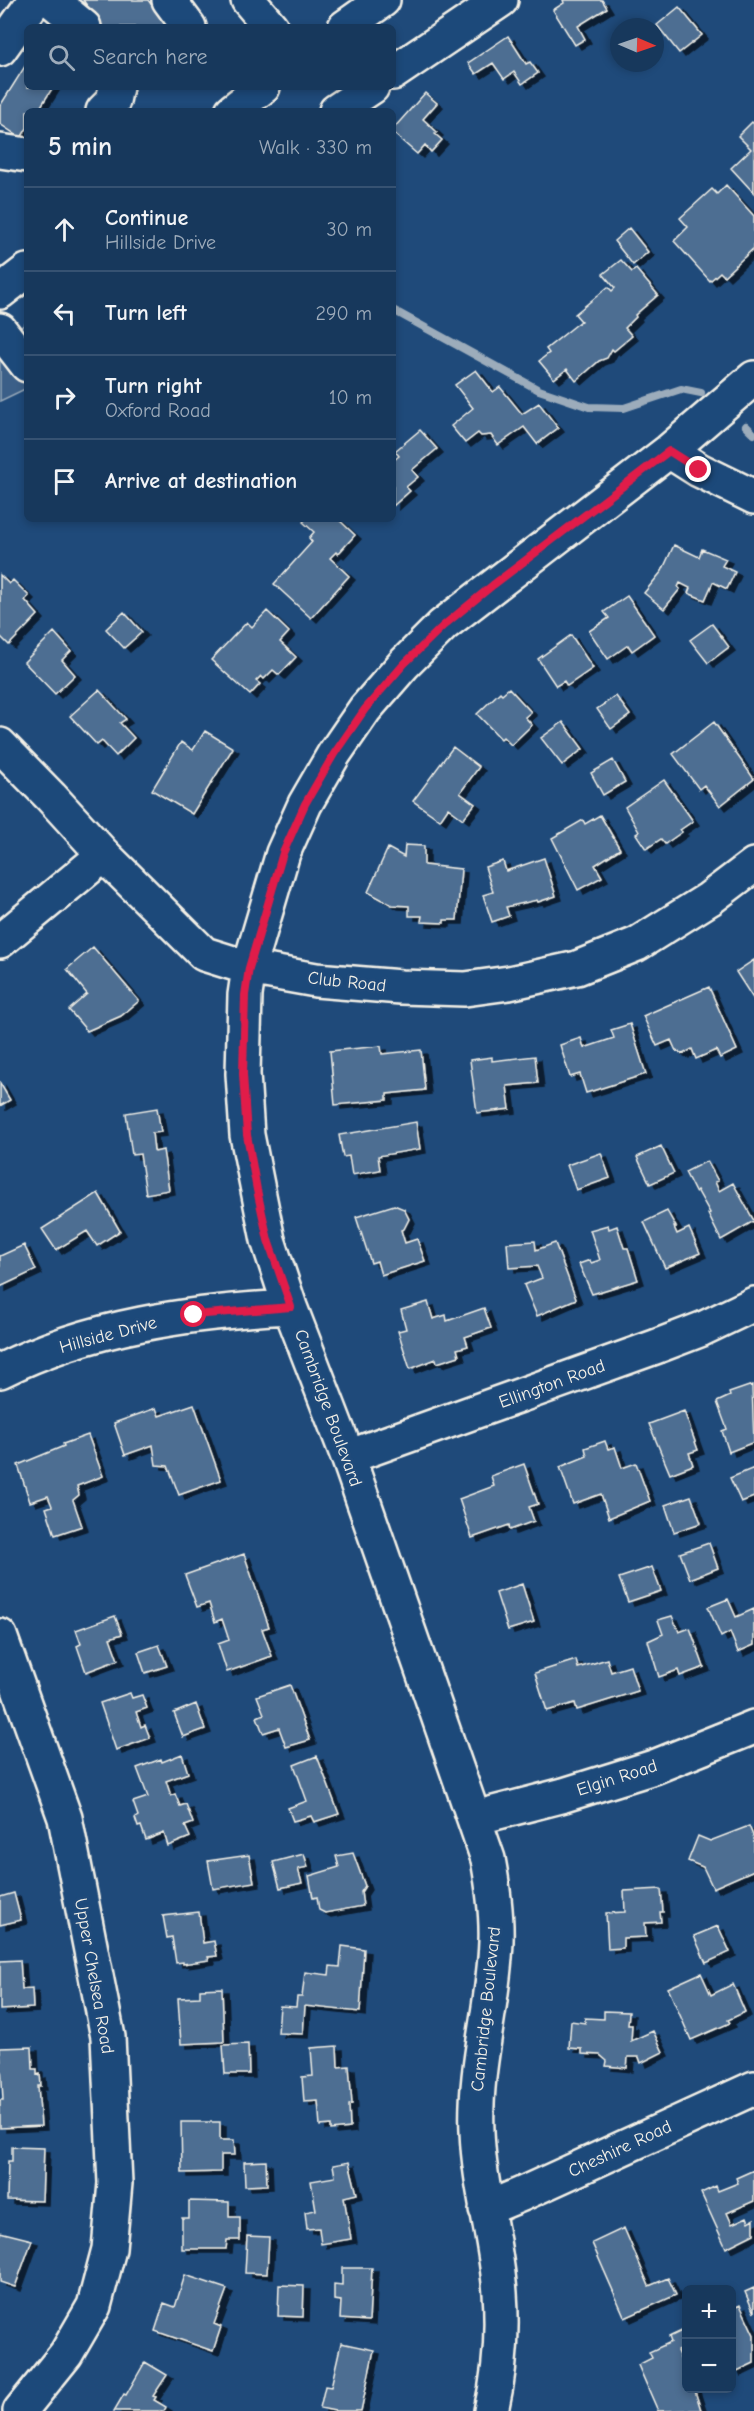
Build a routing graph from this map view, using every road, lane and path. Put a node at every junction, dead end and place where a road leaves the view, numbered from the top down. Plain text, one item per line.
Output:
1 (35, 0) edge
2 (51, 0) edge
3 (169, 0) edge
4 (248, 0) edge
5 (383, 0) edge
6 (501, 0) edge
7 (80, 24) edge
8 (187, 24) edge
9 (268, 24) edge
10 (349, 24) edge
11 (0, 48) edge
12 (396, 71) edge
13 (115, 90) edge
14 (368, 90) edge
15 (106, 108) edge
16 (340, 108) edge
17 (0, 151) edge
18 (24, 155) edge
19 (24, 273) edge
20 (0, 292) edge
21 (0, 330) edge
22 (24, 360) edge
23 (754, 378) edge
24 (669, 451) junction
25 (754, 497) edge
26 (0, 746) edge
27 (104, 855) junction
28 (754, 865) edge
29 (0, 941) edge
30 (249, 968) junction
31 (754, 1304) edge
32 (291, 1307) junction
33 (0, 1371) edge
34 (348, 1457) junction
35 (0, 1636) edge
36 (754, 1726) edge
37 (475, 1818) junction
38 (754, 2088) edge
39 (486, 2208) junction
40 (492, 2409) edge
41 (20, 2411) edge

1 - 11 street
2 - 7 street
3 - 8 street
4 - 9 street
5 - 10 street
6 - 12 street
13 - 15 street
14 - 16 street
17 - 18 street
19 - 20 street
21 - 22 street
23 - 24 street, Cambridge Boulevard
24 - 25 street
24 - 30 street, Cambridge Boulevard
26 - 27 street, Club Road
27 - 29 street
27 - 30 street, Club Road
28 - 30 street, Club Road
30 - 32 street, Cambridge Boulevard
31 - 34 street, Ellington Road
32 - 33 street, Hillside Drive
32 - 34 street, Cambridge Boulevard
34 - 37 street, Cambridge Boulevard
35 - 41 street, Upper Chelsea Road
36 - 37 street, Elgin Road
37 - 39 street, Cambridge Boulevard
38 - 39 street, Cheshire Road
39 - 40 street, Cambridge Boulevard

